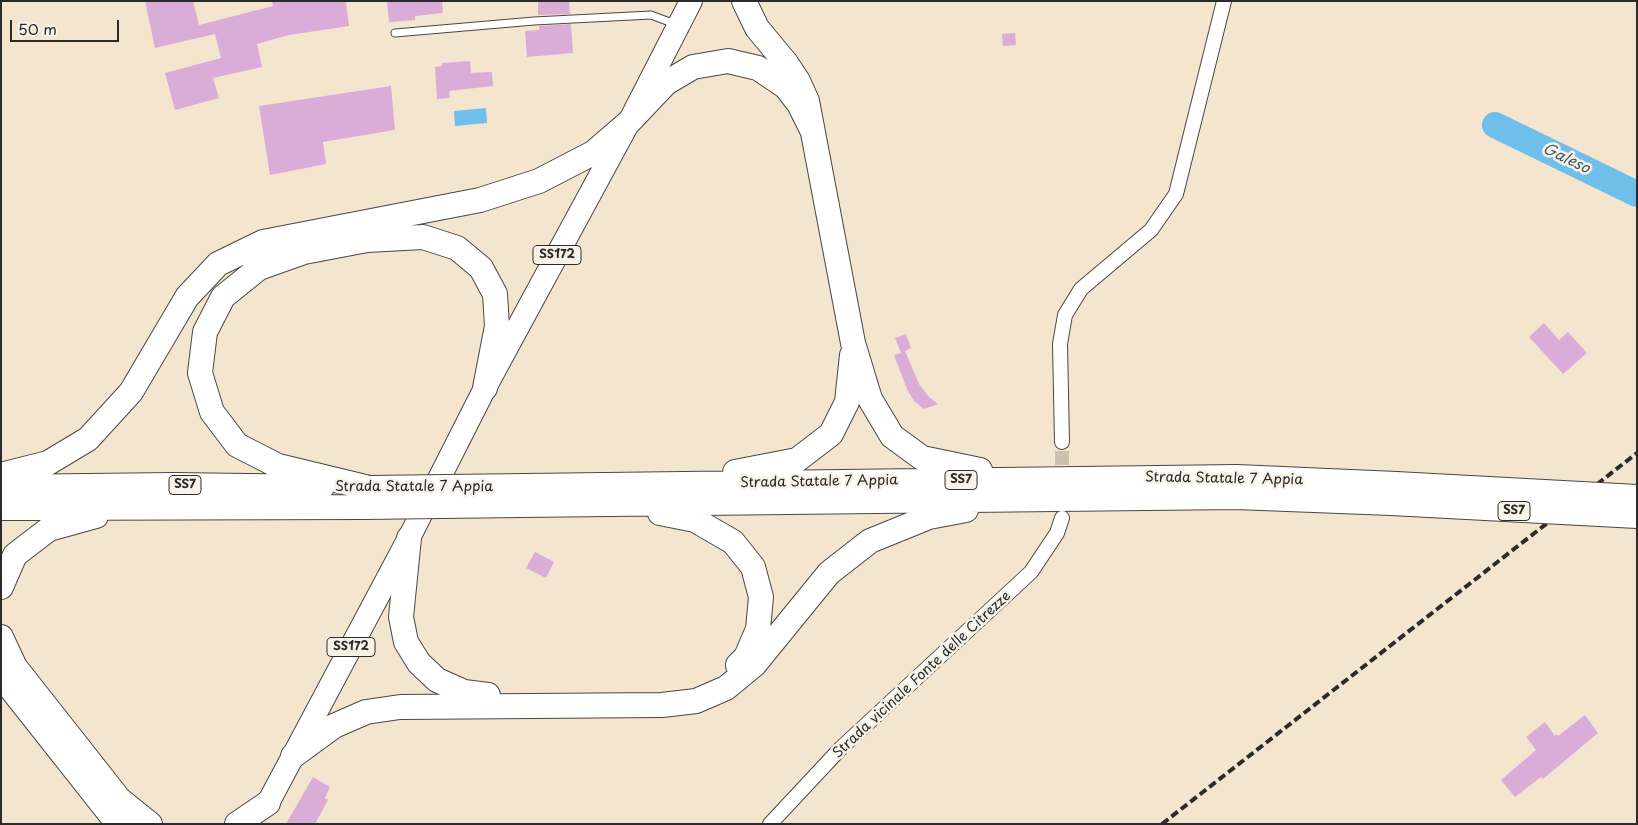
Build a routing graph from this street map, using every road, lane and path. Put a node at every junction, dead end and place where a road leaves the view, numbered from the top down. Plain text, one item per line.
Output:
1 (690, 1) edge
2 (744, 1) edge
3 (1224, 1) edge
4 (678, 25) junction
5 (395, 33) dead end
6 (629, 122) junction
7 (814, 132) junction
8 (853, 343) junction
9 (485, 388) junction
10 (1062, 442) tunnel mouth
11 (1, 475) edge
12 (678, 483) junction
13 (1, 487) edge
14 (1024, 488) junction
15 (1393, 493) junction
16 (523, 495) junction
17 (366, 497) junction
18 (1637, 497) edge
19 (609, 504) junction
20 (1, 508) edge
21 (126, 508) junction
22 (1637, 516) edge
23 (1062, 518) dead end
24 (409, 538) junction
25 (1, 586) edge
26 (1, 637) edge
27 (1, 676) edge
28 (293, 756) junction
29 (268, 803) joint
30 (118, 824) edge
31 (150, 824) edge
32 (237, 824) edge
33 (770, 824) edge

1 - 4 main road, SS172
2 - 7 highway
3 - 10 street
4 - 5 lane
4 - 6 main road, SS172
6 - 7 highway
6 - 9 main road, SS172
6 - 11 highway
7 - 8 highway
8 - 12 highway
8 - 14 highway
9 - 17 highway
9 - 24 main road, SS172
12 - 14 highway, Strada Statale 7 Appia / SS7
12 - 16 highway, Strada Statale 7 Appia / SS7
13 - 17 highway, Strada Statale 7 Appia / SS7
14 - 15 highway, Strada Statale 7 Appia / SS7
14 - 19 highway, Strada Statale 7 Appia / SS7
14 - 28 highway
15 - 18 highway, Strada Statale 7 Appia / SS7, bridge
15 - 22 highway, Strada Statale 7 Appia / SS7, bridge
16 - 17 highway, Strada Statale 7 Appia / SS7, bridge
16 - 19 highway, Strada Statale 7 Appia / SS7
17 - 21 highway, Strada Statale 7 Appia / SS7
19 - 24 highway
20 - 21 highway, Strada Statale 7 Appia / SS7
21 - 25 highway
23 - 33 street, Strada vicinale Fonte delle Citrezze
24 - 28 main road, SS172
26 - 31 highway
27 - 30 highway
28 - 29 main road, SS172
29 - 32 highway

